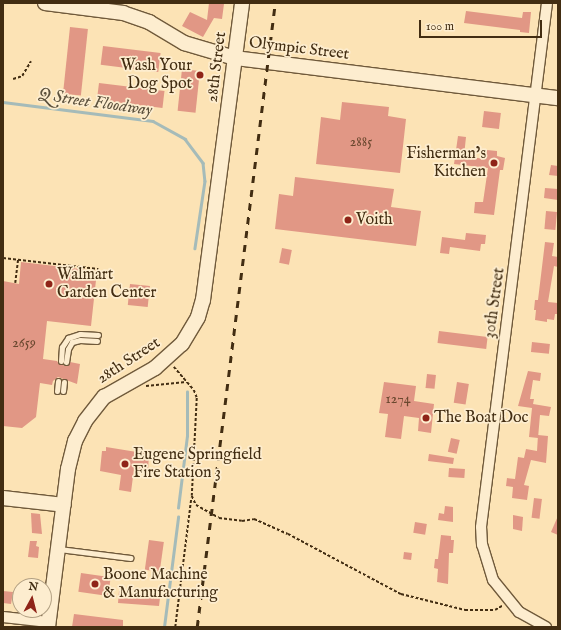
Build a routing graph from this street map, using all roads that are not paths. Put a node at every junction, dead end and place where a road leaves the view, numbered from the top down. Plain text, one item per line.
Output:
1 (44, 3) edge
2 (242, 3) edge
3 (547, 3) edge
4 (235, 58) junction
5 (536, 96) junction
6 (558, 98) edge
7 (98, 335) dead end
8 (97, 341) dead end
9 (61, 382) dead end
10 (60, 391) dead end
11 (3, 498) edge
12 (64, 505) junction
13 (58, 549) junction
14 (130, 558) dead end
15 (3, 617) edge
16 (48, 625) edge
17 (546, 627) edge

1 - 4 main road, Olympic Street
2 - 4 main road, 28th Street
3 - 5 street, 30th Street
4 - 5 main road, Olympic Street
4 - 12 main road, 28th Street
5 - 6 main road, Olympic Street
5 - 17 street, 30th Street
7 - 8 lane
9 - 10 lane
11 - 12 main road
12 - 13 main road, 28th Street
13 - 14 lane
13 - 16 main road, 28th Street
15 - 16 street

